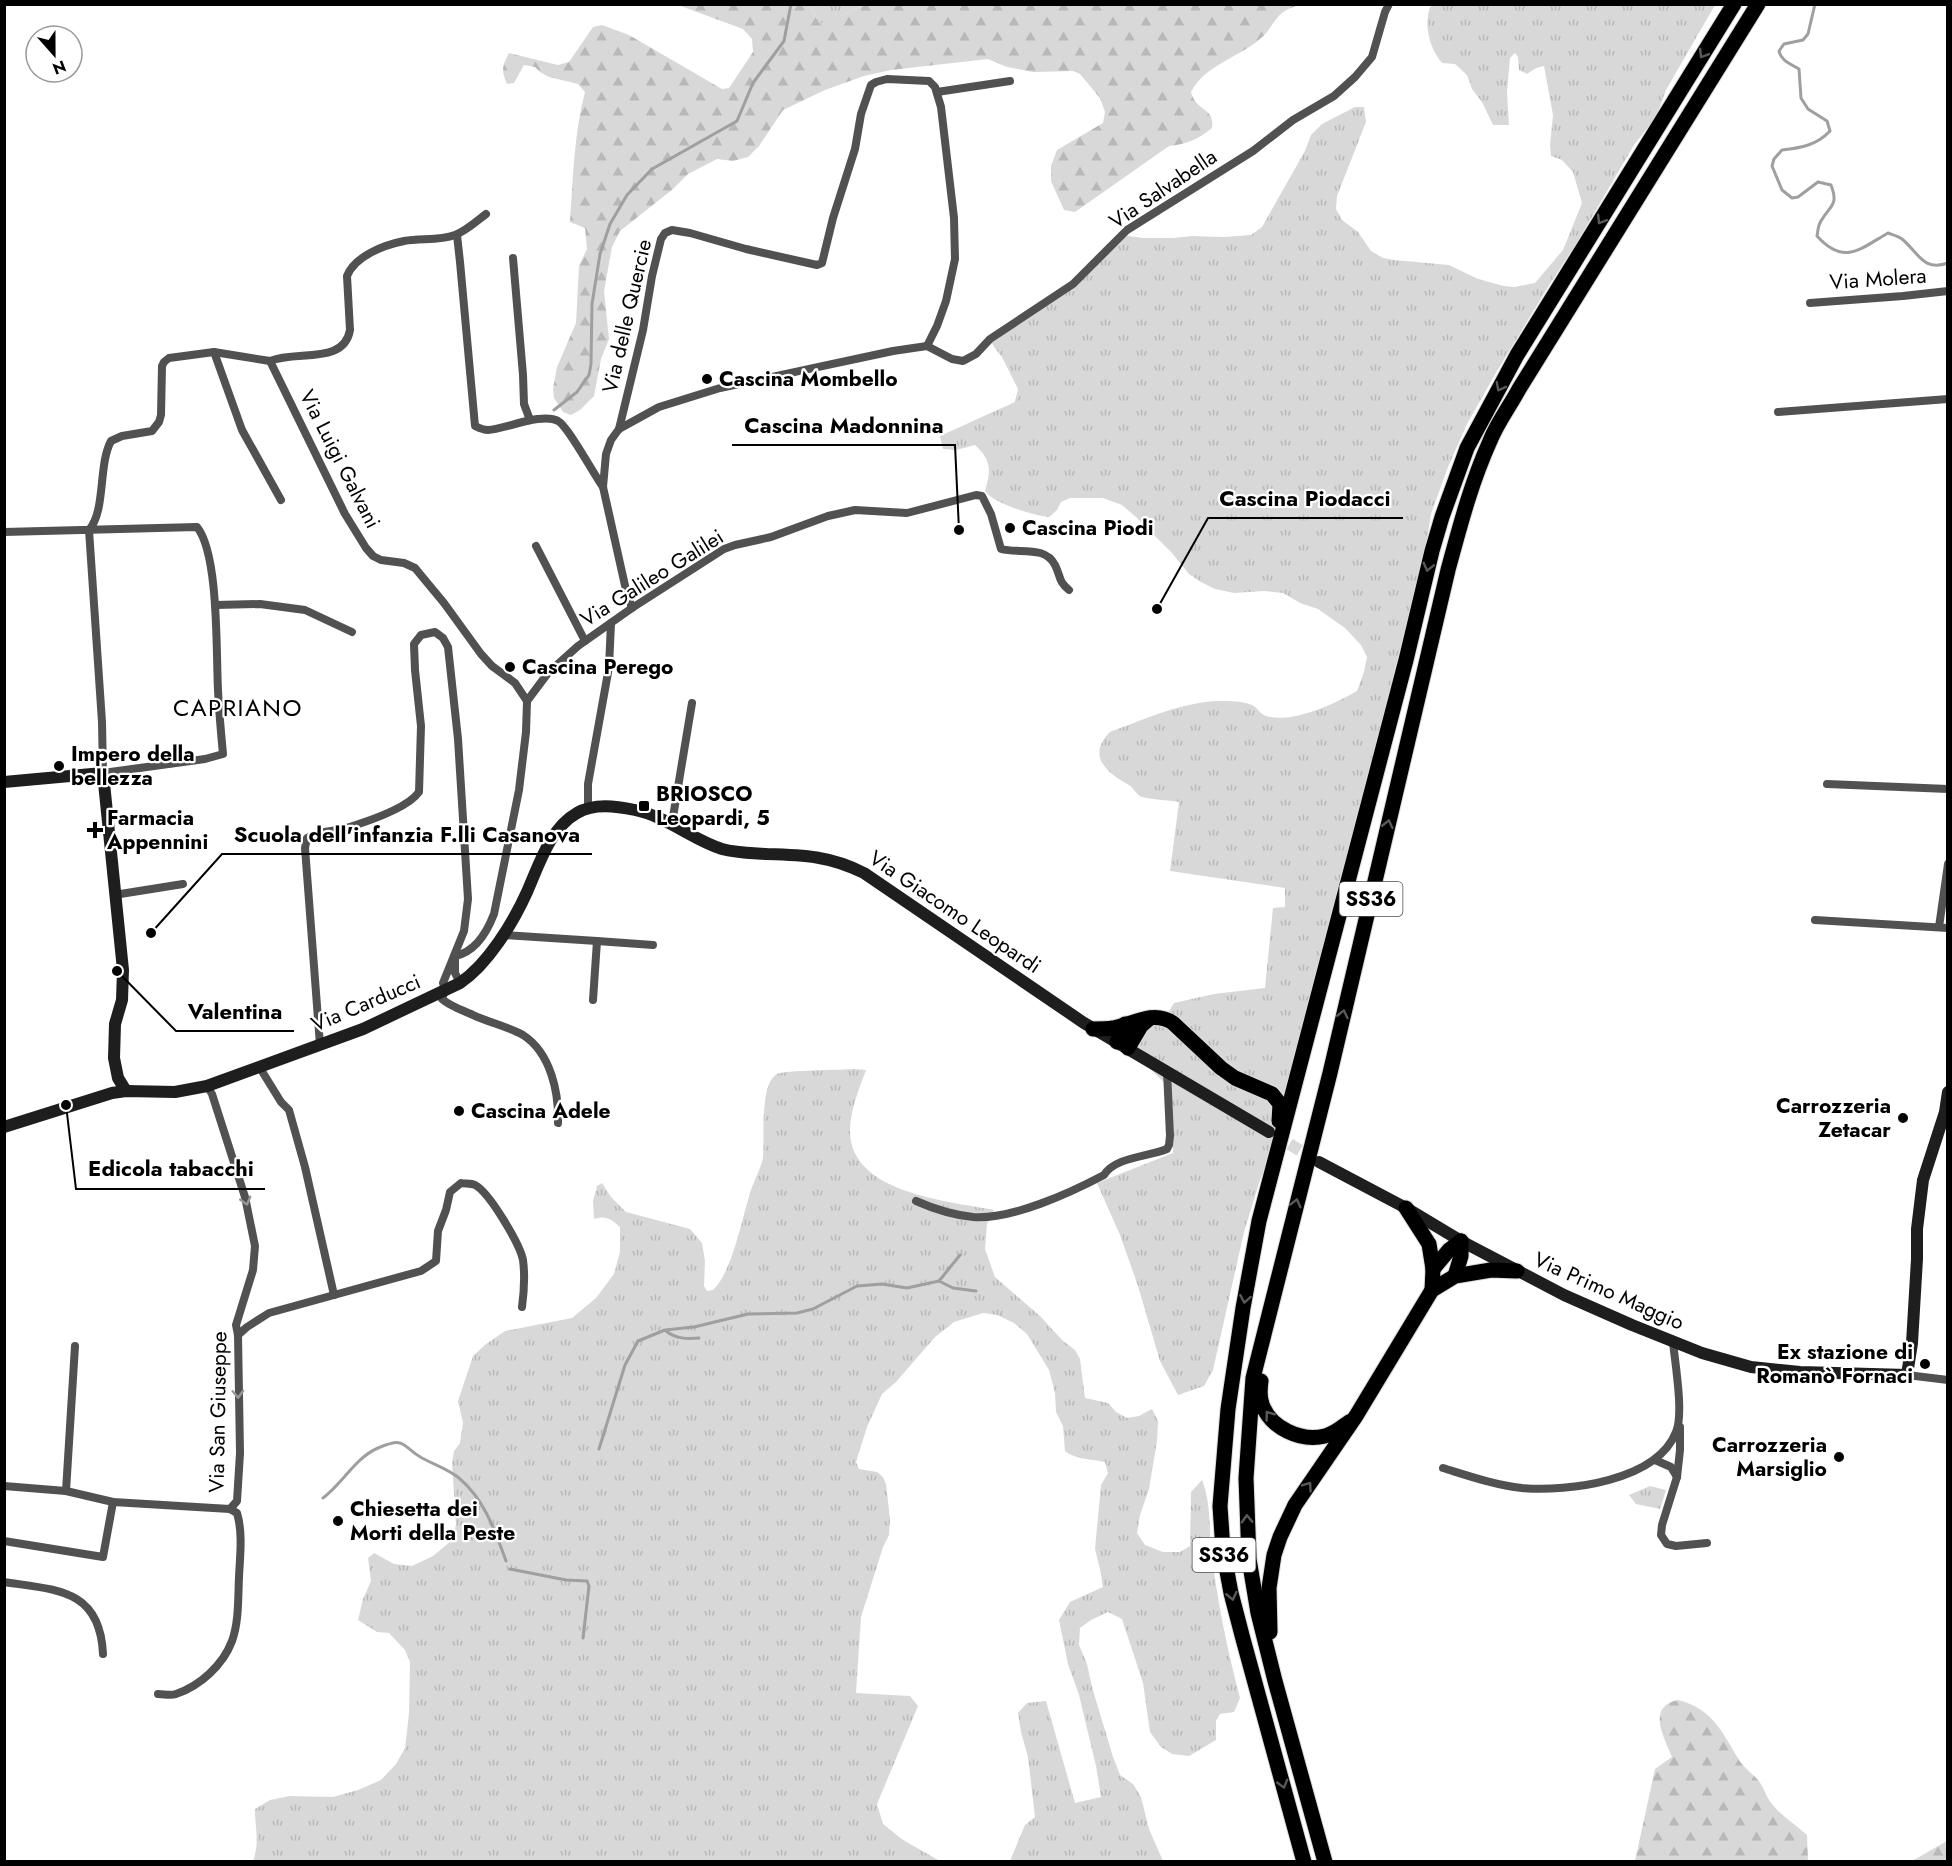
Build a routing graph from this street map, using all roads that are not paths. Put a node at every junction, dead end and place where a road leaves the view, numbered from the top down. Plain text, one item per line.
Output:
1 (1389, 4) edge
2 (1734, 4) edge
3 (1758, 4) edge
4 (1010, 81) dead end
5 (937, 92) junction
6 (486, 214) dead end
7 (456, 235) junction
8 (513, 258) dead end
9 (1947, 291) edge
10 (1810, 303) dead end
11 (927, 346) junction
12 (214, 352) junction
13 (270, 361) junction
14 (1947, 399) edge
15 (1778, 412) dead end
16 (530, 420) junction
17 (619, 429) junction
18 (603, 487) junction
19 (281, 500) dead end
20 (89, 530) junction
21 (4, 532) edge
22 (536, 546) dead end
23 (1069, 590) dead end
24 (215, 605) junction
25 (632, 608) junction
26 (612, 622) junction
27 (352, 632) dead end
28 (585, 641) junction
29 (527, 701) junction
30 (692, 703) dead end
31 (103, 773) junction
32 (4, 782) edge
33 (1827, 784) dead end
34 (1947, 789) edge
35 (588, 808) junction
36 (672, 823) junction
37 (1947, 864) edge
38 (183, 884) dead end
39 (114, 895) junction
40 (1815, 920) dead end
41 (1943, 928) edge
42 (503, 935) junction
43 (597, 941) junction
44 (653, 945) dead end
45 (455, 956) junction
46 (1326, 960) junction
47 (460, 983) junction
48 (445, 990) junction
49 (592, 1000) dead end
50 (1150, 1018) junction
51 (1125, 1024) junction
52 (1089, 1026) junction
53 (320, 1045) junction
54 (1123, 1045) junction
55 (260, 1068) junction
56 (1167, 1071) junction
57 (207, 1086) junction
58 (1263, 1089) junction
59 (126, 1091) junction
60 (1947, 1092) edge
61 (558, 1123) dead end
62 (4, 1127) edge
63 (1269, 1132) tunnel mouth
64 (1319, 1162) tunnel mouth
65 (916, 1201) dead end
66 (1406, 1208) junction
67 (1289, 1232) junction
68 (1255, 1241) junction
69 (1461, 1241) junction
70 (1433, 1269) junction
71 (1517, 1271) junction
72 (1455, 1276) junction
73 (1432, 1290) junction
74 (334, 1295) junction
75 (522, 1307) dead end
76 (238, 1335) junction
77 (1673, 1342) junction
78 (75, 1346) dead end
79 (1907, 1375) junction
80 (1947, 1380) edge
81 (1356, 1416) junction
82 (1680, 1417) junction
83 (1655, 1460) junction
84 (1443, 1468) dead end
85 (1677, 1477) junction
86 (4, 1486) edge
87 (66, 1491) junction
88 (113, 1502) junction
89 (230, 1509) junction
90 (4, 1542) edge
91 (1707, 1542) dead end
92 (4, 1582) edge
93 (103, 1654) dead end
94 (158, 1694) dead end
95 (1320, 1845) junction
96 (1304, 1862) edge
97 (1325, 1862) edge

1 - 11 street, Via Salvabella
2 -> 46 highway, SS36
67 -> 3 highway, SS36
4 - 5 street
5 - 11 street
5 - 17 street, Via delle Quercie
6 - 7 street
7 - 13 street
7 - 16 street
8 - 16 street
9 - 10 street, Via Molera
11 - 17 street
12 - 13 street
12 - 19 street
12 - 20 street
13 - 29 street, Via Luigi Galvani
14 - 15 street
16 - 18 street
17 - 18 street
18 - 25 street
20 - 21 street
20 - 24 street
20 - 31 street
22 - 28 street
23 - 25 street, Via Galileo Galilei
24 - 27 street
24 - 31 street
25 - 26 street, Via Galileo Galilei
26 - 28 street, Via Galileo Galilei
26 - 35 street
28 - 29 street, Via Galileo Galilei
29 - 45 street
30 - 36 street
31 - 32 street
31 - 39 street
33 - 34 street
35 - 36 street, Via Giacomo Leopardi
35 - 42 street, Via Carducci
36 - 52 street, Via Giacomo Leopardi
37 - 41 street
38 - 39 street
39 - 59 street
40 - 41 street
42 - 43 street
42 - 47 street, Via Carducci
43 - 44 street
43 - 49 street
45 - 47 street
45 - 48 street
45 - 53 street
46 - 58 highway
46 - 68 highway, SS36
47 - 48 street, Via Carducci
48 - 53 street, Via Carducci
48 - 61 street
50 - 51 highway
50 - 54 highway
50 - 58 highway
51 - 52 highway
51 - 54 highway
52 - 54 street, Via Giacomo Leopardi
53 - 55 street, Via Carducci
54 - 56 street, Via Giacomo Leopardi
55 - 57 street, Via Carducci
55 - 74 street
56 - 63 street, Via Giacomo Leopardi
56 - 65 street
57 - 59 street, Via Carducci
57 -> 76 street, Via San Giuseppe
58 - 68 highway
59 - 62 street, Via Carducci
60 - 79 street
64 - 66 street, Via Primo Maggio
66 - 69 street, Via Primo Maggio
66 - 70 highway
81 -> 67 highway
95 -> 67 highway, SS36
68 -> 96 highway, SS36
69 - 70 highway
69 - 71 street, Via Primo Maggio
69 - 72 highway
70 - 73 highway
71 - 72 highway
71 - 77 street, Via Primo Maggio
72 - 73 highway
73 - 81 highway
74 - 75 street
74 - 76 street
76 -> 89 street, Via San Giuseppe
77 - 79 street, Via Primo Maggio
77 - 82 street
78 - 87 street
79 - 80 street
95 -> 81 highway
82 - 83 street
82 - 85 street
83 - 84 street
83 - 85 street
85 - 91 street
86 - 87 street, Via San Giuseppe
87 - 88 street, Via San Giuseppe
88 - 89 street, Via San Giuseppe
88 - 90 street
89 - 94 street
92 - 93 street
95 - 97 highway, SS36

